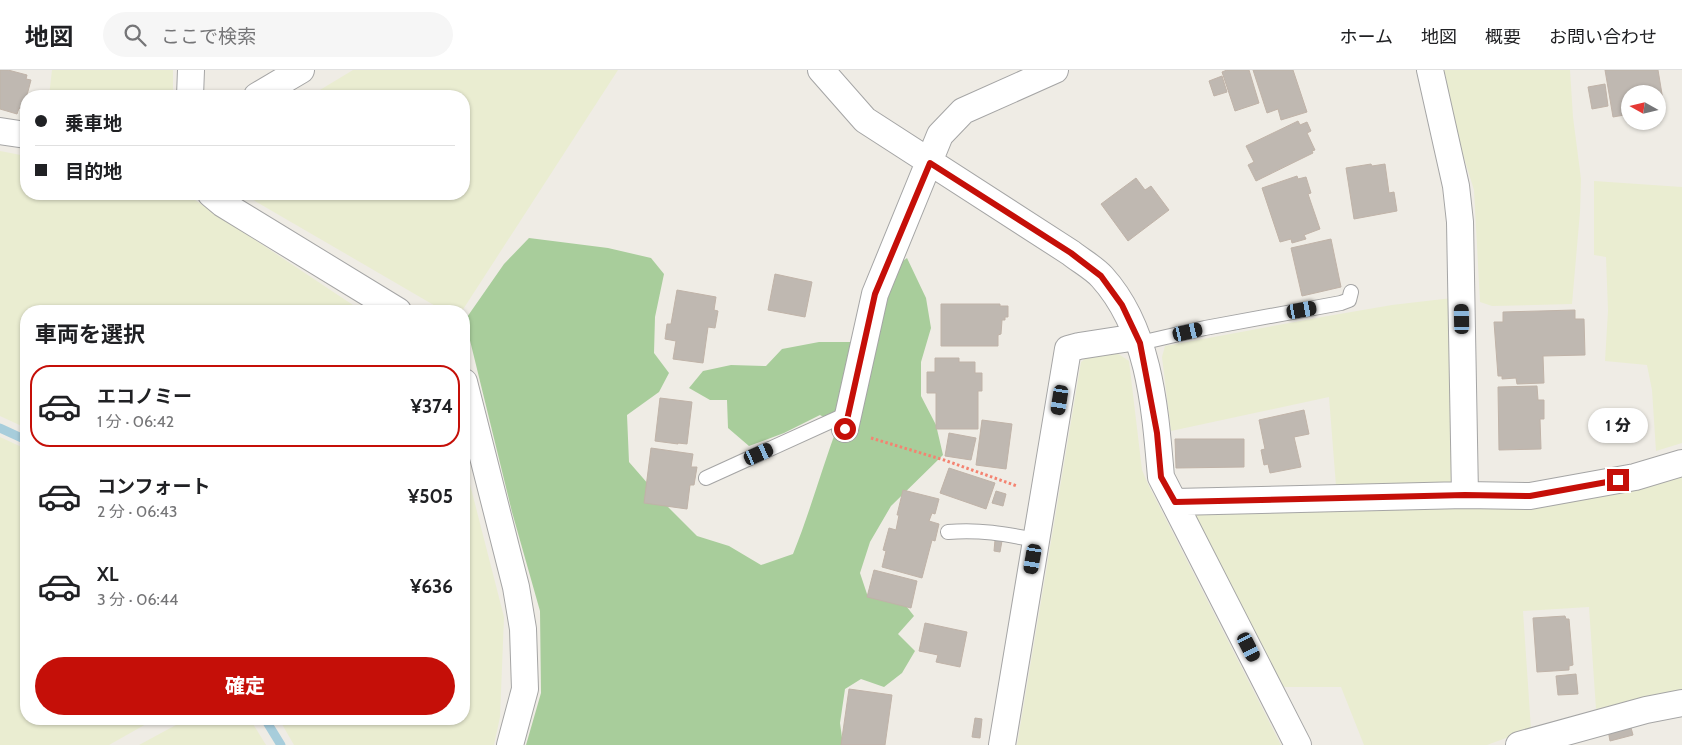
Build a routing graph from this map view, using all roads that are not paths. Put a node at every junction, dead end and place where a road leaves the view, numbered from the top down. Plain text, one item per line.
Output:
1 (191, 70) edge
2 (301, 70) edge
3 (821, 70) edge
4 (1055, 70) edge
5 (1430, 70) edge
6 (190, 90) edge
7 (266, 90) edge
8 (0, 131) edge
9 (20, 134) edge
10 (930, 163) junction
11 (218, 200) edge
12 (1351, 292) dead end
13 (388, 305) edge
14 (1139, 340) junction
15 (470, 406) edge
16 (847, 421) joint
17 (1682, 463) edge
18 (706, 478) dead end
19 (1465, 495) junction
20 (1175, 502) junction
21 (948, 532) dead end
22 (1036, 540) junction
23 (1682, 703) edge
24 (510, 745) edge
25 (1002, 745) edge
26 (1298, 745) edge
27 (1519, 745) edge

1 - 6 street
2 - 7 street
3 - 10 street
4 - 10 street
5 - 19 street
8 - 9 street
10 - 14 street
10 - 16 street
11 - 13 street
12 - 14 lane
14 - 20 street
14 - 22 street
15 - 24 street
16 - 18 lane
17 - 19 street
19 - 20 street
20 - 26 street
21 - 22 lane
22 - 25 street
23 - 27 street

